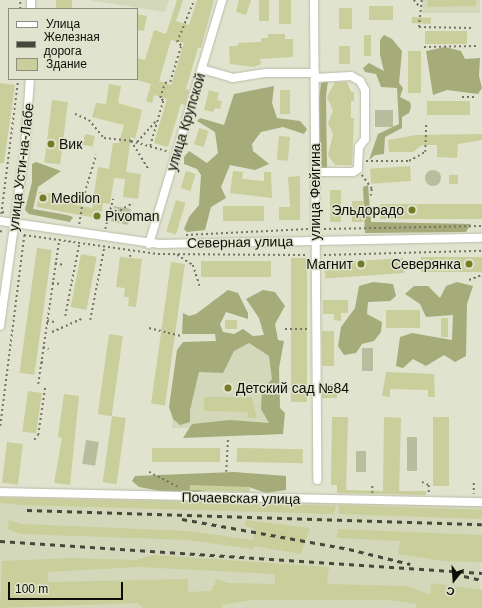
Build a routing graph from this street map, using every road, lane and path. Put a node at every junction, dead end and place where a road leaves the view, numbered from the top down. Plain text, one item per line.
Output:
1 (194, 0) edge
2 (222, 0) edge
3 (314, 0) edge
4 (414, 0) edge
5 (422, 0) edge
6 (419, 6) junction
7 (472, 28) dead end
8 (476, 46) dead end
9 (424, 47) dead end
10 (202, 69) junction
11 (314, 76) junction
12 (18, 80) edge
13 (30, 80) edge
14 (462, 97) dead end
15 (475, 97) dead end
16 (75, 114) dead end
17 (158, 118) junction
18 (426, 123) dead end
19 (131, 141) junction
20 (136, 143) junction
21 (150, 146) junction
22 (176, 154) junction
23 (96, 155) dead end
24 (358, 161) junction
25 (149, 170) dead end
26 (357, 170) junction
27 (315, 172) junction
28 (79, 192) dead end
29 (371, 196) dead end
30 (83, 198) junction
31 (113, 199) dead end
32 (133, 203) dead end
33 (7, 213) dead end
34 (0, 215) edge
35 (107, 218) junction
36 (14, 223) junction
37 (72, 224) dead end
38 (79, 225) junction
39 (86, 226) dead end
40 (482, 226) edge
41 (99, 228) dead end
42 (106, 229) junction
43 (315, 229) junction
44 (113, 230) dead end
45 (24, 232) dead end
46 (24, 235) junction
47 (183, 235) dead end
48 (482, 238) edge
49 (58, 240) junction
50 (315, 241) junction
51 (79, 244) junction
52 (150, 244) junction
53 (104, 248) junction
54 (482, 251) edge
55 (130, 252) junction
56 (176, 254) junction
57 (315, 255) junction
58 (130, 257) dead end
59 (55, 263) junction
60 (64, 265) dead end
61 (482, 275) edge
62 (469, 280) dead end
63 (52, 283) junction
64 (61, 284) dead end
65 (200, 286) dead end
66 (65, 316) dead end
67 (81, 319) dead end
68 (90, 320) dead end
69 (47, 321) junction
70 (55, 322) dead end
71 (0, 326) edge
72 (149, 328) dead end
73 (285, 329) dead end
74 (315, 329) junction
75 (52, 332) dead end
76 (182, 336) dead end
77 (43, 347) junction
78 (49, 348) dead end
79 (41, 362) junction
80 (45, 363) dead end
81 (38, 384) dead end
82 (45, 387) dead end
83 (0, 426) edge
84 (228, 438) dead end
85 (34, 440) dead end
86 (149, 472) dead end
87 (226, 472) dead end
88 (317, 480) dead end
89 (422, 482) dead end
90 (474, 483) dead end
91 (182, 490) dead end
92 (0, 492) edge
93 (429, 501) junction
94 (478, 502) edge

1 - 17 path
2 - 10 street, улица Крупской
3 - 11 street, улица Фейгина
4 - 6 path
5 - 6 path
6 - 7 path
8 - 9 path
10 - 11 street
10 - 22 street, улица Крупской
11 - 24 street
11 - 27 street, улица Фейгина
12 - 34 path
13 - 36 street, улица Усти-на-Лабе
14 - 15 path
16 - 19 path
17 - 20 path
17 - 21 path
18 - 24 path
19 - 20 path
19 - 25 path
20 - 21 path
21 - 22 path
22 - 52 street, улица Крупской
23 - 30 path
24 - 26 street
26 - 27 street
26 - 29 path
27 - 43 street, улица Фейгина
28 - 30 path
30 - 38 path
31 - 35 path
32 - 35 path
33 - 34 path
34 - 36 street, Северная улица
35 - 42 path
36 - 52 street, Северная улица
36 - 71 street, улица Усти-на-Лабе
37 - 38 path
38 - 39 path
40 - 43 path
41 - 42 path
42 - 44 path
43 - 47 path
43 - 50 street, улица Фейгина
45 - 46 path
46 - 49 path
46 - 83 path
48 - 50 street, Северная улица
49 - 51 path
49 - 59 path
50 - 52 street, Северная улица
50 - 57 street, улица Фейгина
51 - 53 path
51 - 66 path
53 - 55 path
53 - 68 path
54 - 57 path
55 - 56 path
55 - 58 path
56 - 57 path
56 - 65 path
57 - 74 street, улица Фейгина
59 - 60 path
59 - 63 path
61 - 62 path
63 - 64 path
63 - 69 path
67 - 75 path
69 - 70 path
69 - 77 path
72 - 76 path
73 - 74 path
74 - 88 street, улица Фейгина
77 - 78 path
77 - 79 path
79 - 80 path
79 - 81 path
82 - 85 path
84 - 87 path
86 - 91 path
89 - 93 path
90 - 94 path
92 - 93 street, Почаевская улица
93 - 94 street, Почаевская улица

